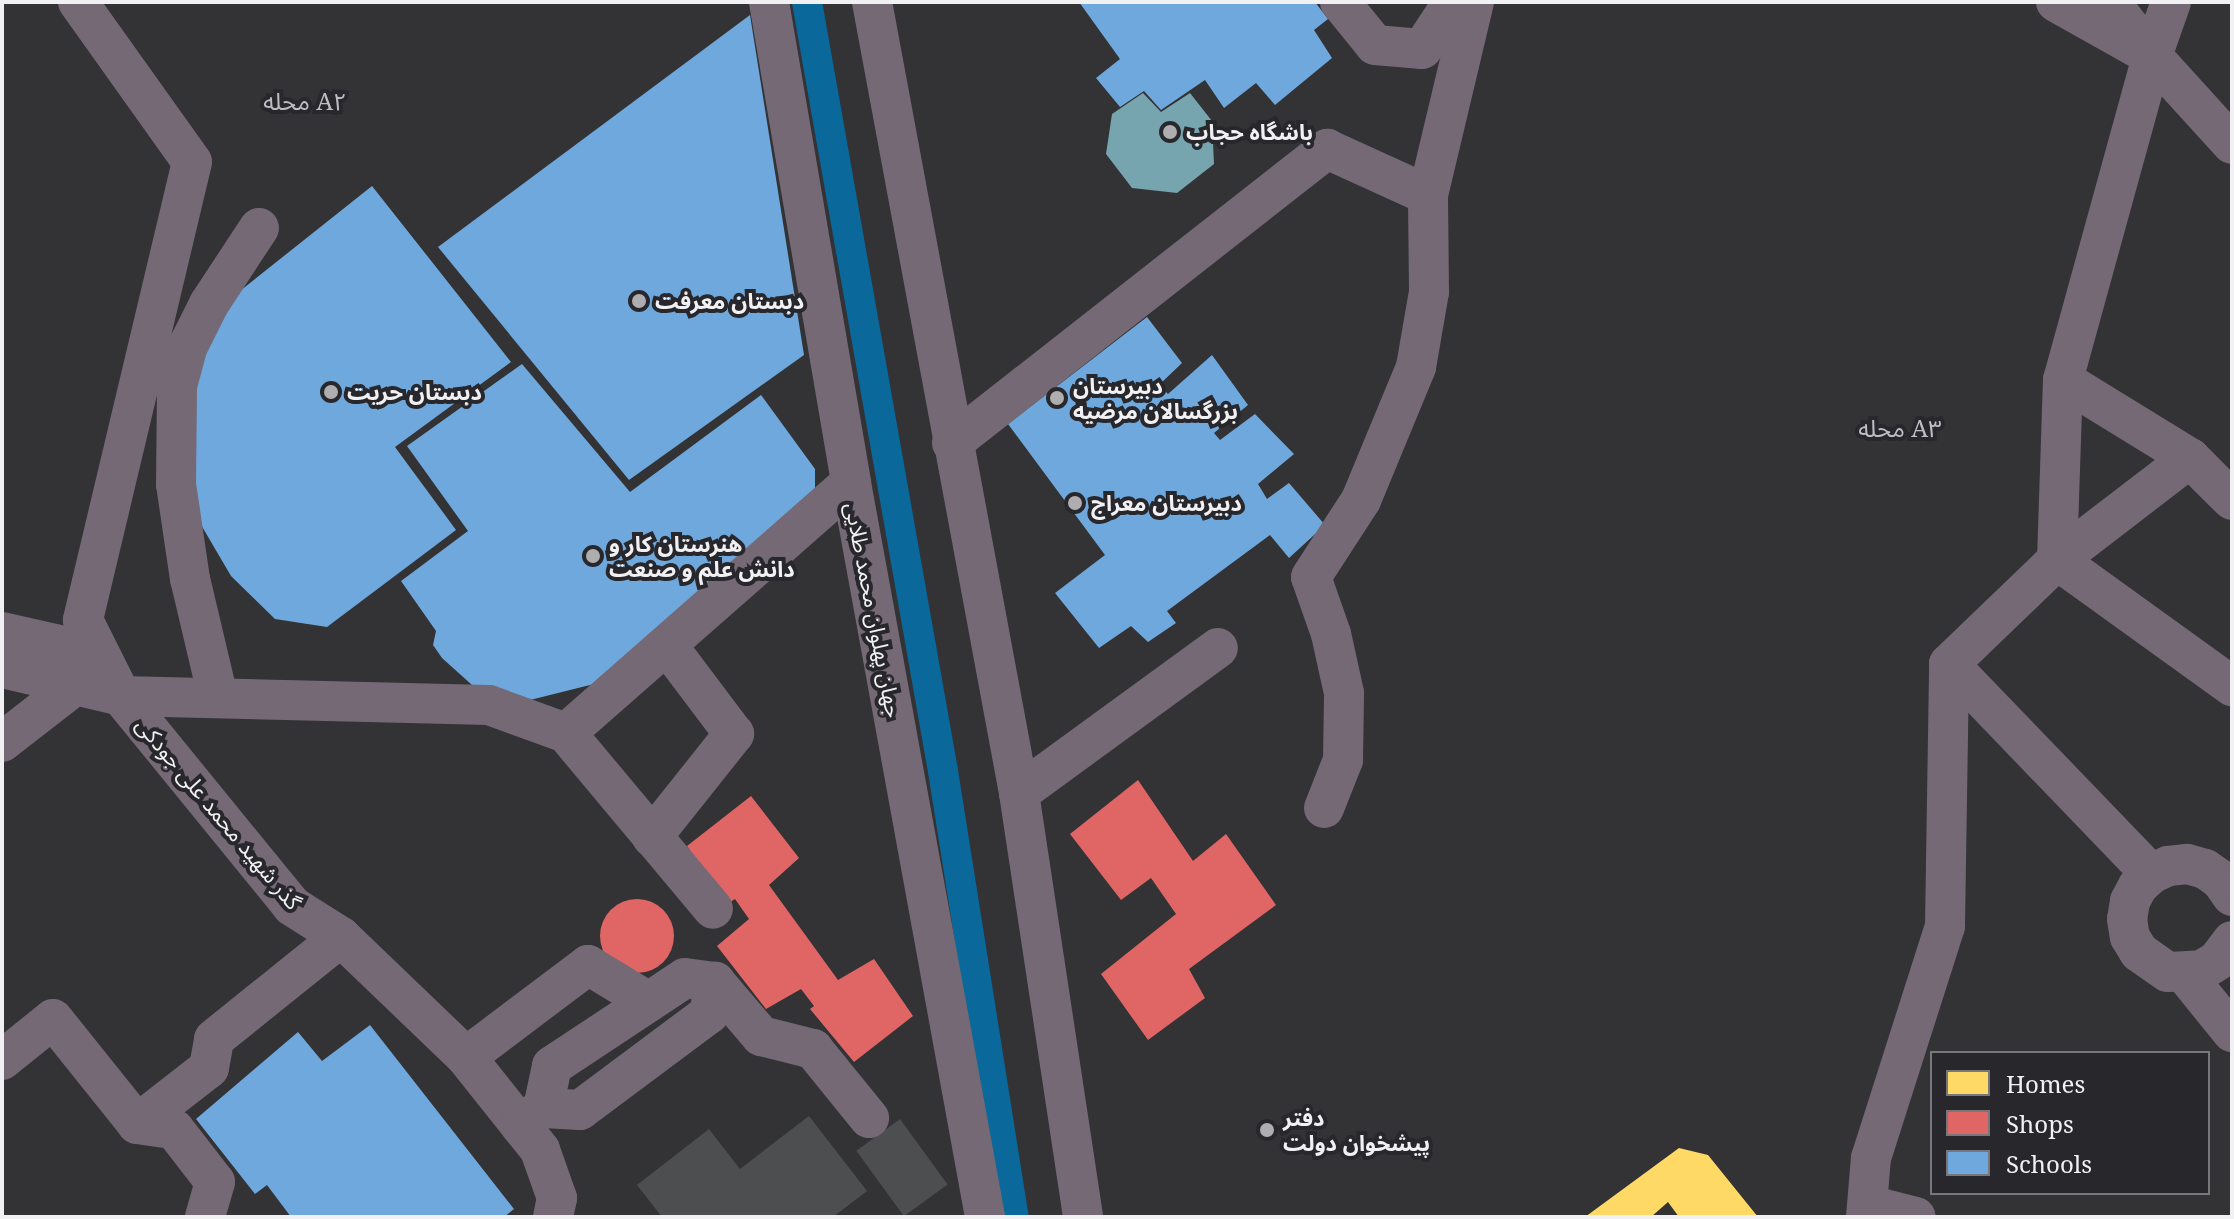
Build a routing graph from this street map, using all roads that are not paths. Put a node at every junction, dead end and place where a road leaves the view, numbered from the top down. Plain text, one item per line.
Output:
1 (78, 2) edge
2 (769, 2) edge
3 (872, 2) edge
4 (1340, 2) edge
5 (1453, 2) edge
6 (1474, 2) edge
7 (2056, 2) edge
8 (2110, 2) edge
9 (2171, 2) edge
10 (2152, 56) junction
11 (2232, 144) edge
12 (1428, 195) junction
13 (259, 228) dead end
14 (2063, 380) junction
15 (952, 443) junction
16 (2190, 458) junction
17 (851, 483) junction
18 (2232, 500) edge
19 (2057, 560) junction
20 (2, 632) edge
21 (667, 645) junction
22 (1218, 648) dead end
23 (100, 654) junction
24 (1949, 664) junction
25 (2, 668) edge
26 (74, 686) junction
27 (2232, 686) edge
28 (121, 696) junction
29 (218, 697) junction
30 (566, 733) junction
31 (2, 742) edge
32 (1019, 793) junction
33 (1324, 808) dead end
34 (652, 837) junction
35 (2151, 874) junction
36 (2232, 896) edge
37 (713, 909) dead end
38 (341, 937) junction
39 (2232, 941) edge
40 (2185, 974) junction
41 (715, 982) junction
42 (649, 1002) junction
43 (2232, 1032) edge
44 (466, 1057) junction
45 (2, 1060) edge
46 (532, 1116) junction
47 (869, 1118) dead end
48 (137, 1124) junction
49 (1867, 1211) edge
50 (205, 1217) edge
51 (553, 1217) edge
52 (985, 1217) edge
53 (1083, 1217) edge
54 (1916, 1217) edge

1 - 23 street, گذر شهید محمد علی جودکی
2 - 17 street, جهان پهلوان محمد طلایی
3 - 15 street
4 - 5 street
6 - 12 street
7 - 10 street
8 - 10 street
9 - 10 street
10 - 11 street
10 - 14 street
12 - 15 street
12 - 33 street
13 - 29 street
14 - 16 street
14 - 19 street
15 - 32 street
16 - 18 street
16 - 19 street
17 - 21 street
17 - 52 street, جهان پهلوان محمد طلایی
19 - 24 street
19 - 27 street
20 - 23 street
21 - 30 street
21 - 34 street
22 - 32 street
23 - 28 street, گذر شهید محمد علی جودکی
24 - 35 street
24 - 49 street
25 - 26 street
26 - 28 street
26 - 31 street
28 - 29 street
28 - 38 street, گذر شهید محمد علی جودکی
29 - 30 street
30 - 34 street
32 - 53 street
34 - 37 street
35 - 36 street
35 - 40 street
38 - 44 street, گذر شهید محمد علی جودکی
38 - 48 street
39 - 40 street
40 - 43 street
41 - 42 street
41 - 46 street
41 - 47 street
42 - 44 street
42 - 46 street
44 - 46 street, گذر شهید محمد علی جودکی
45 - 48 street
46 - 51 street, گذر شهید محمد علی جودکی
48 - 50 street
49 - 54 street

